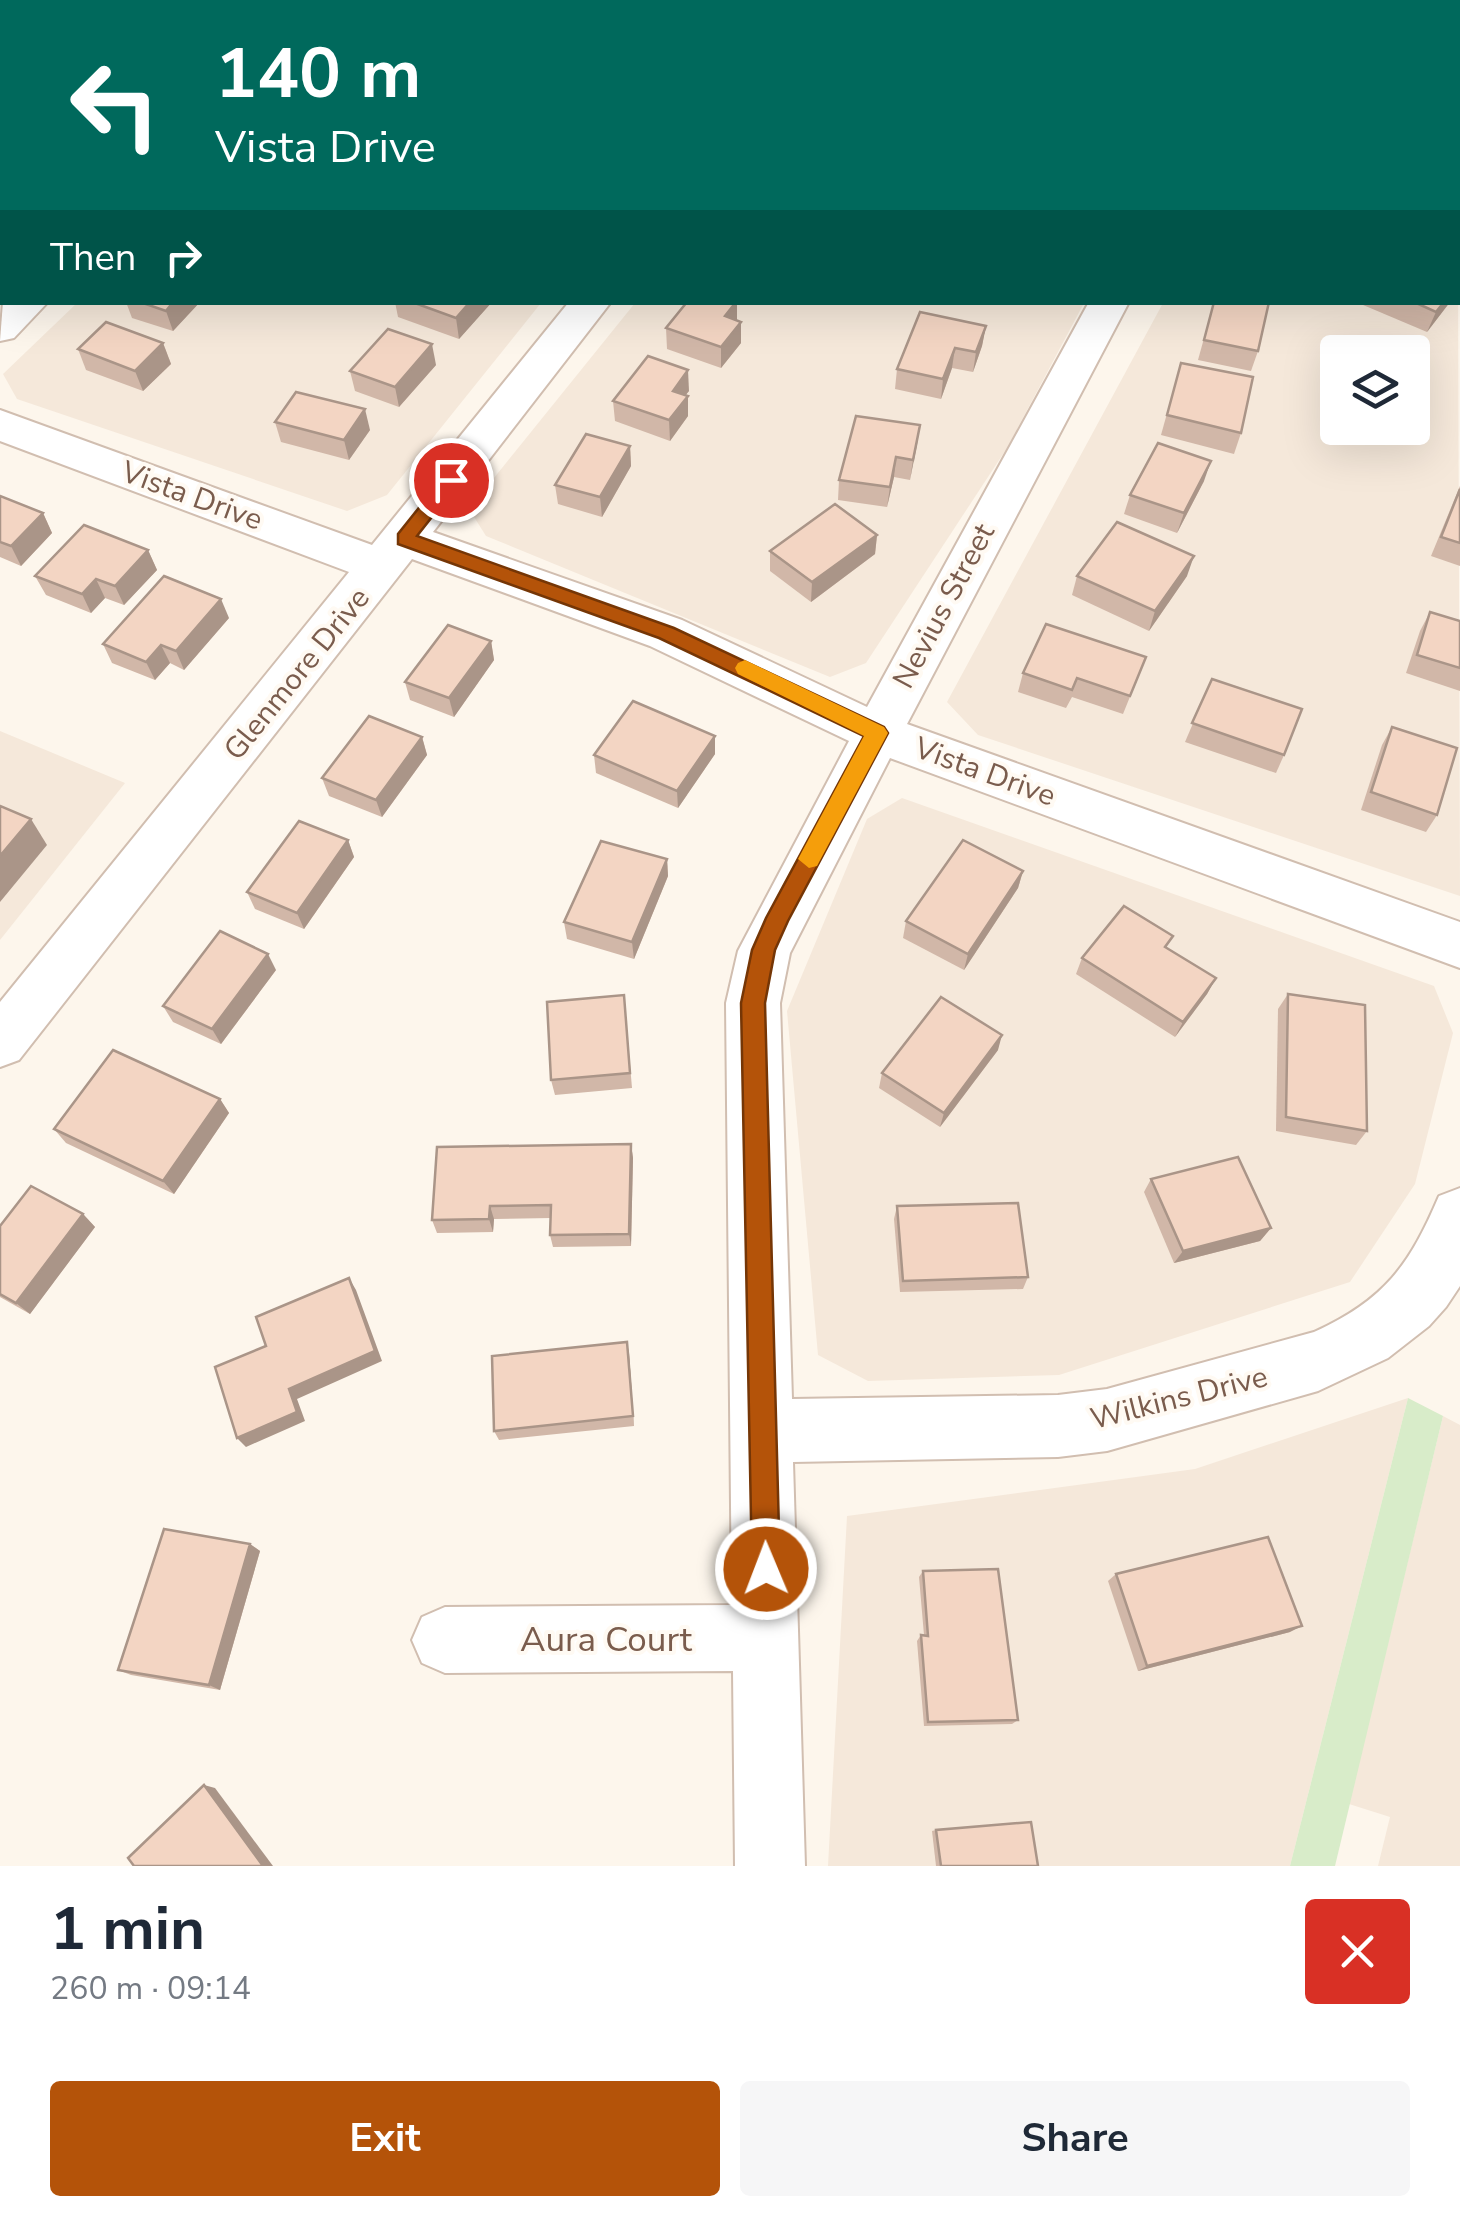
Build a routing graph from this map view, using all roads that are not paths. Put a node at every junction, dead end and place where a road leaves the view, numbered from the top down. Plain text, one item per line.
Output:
1 (25, 305) edge
2 (589, 305) edge
3 (1107, 305) edge
4 (0, 328) edge
5 (0, 425) edge
6 (394, 553) junction
7 (877, 733) junction
8 (1460, 944) edge
9 (0, 1043) edge
10 (1460, 1215) edge
11 (764, 1431) junction
12 (766, 1638) junction
13 (445, 1640) dead end
14 (770, 1866) edge

1 - 4 street
2 - 6 street, Glenmore Drive
3 - 7 street, Nevius Street
5 - 6 street, Vista Drive
6 - 7 street, Vista Drive
6 - 9 street, Glenmore Drive
7 - 8 street, Vista Drive
7 - 11 street, Nevius Street
10 - 11 street, Wilkins Drive
11 - 12 street, Nevius Street
12 - 13 street, Aura Court
12 - 14 street, Nevius Street

